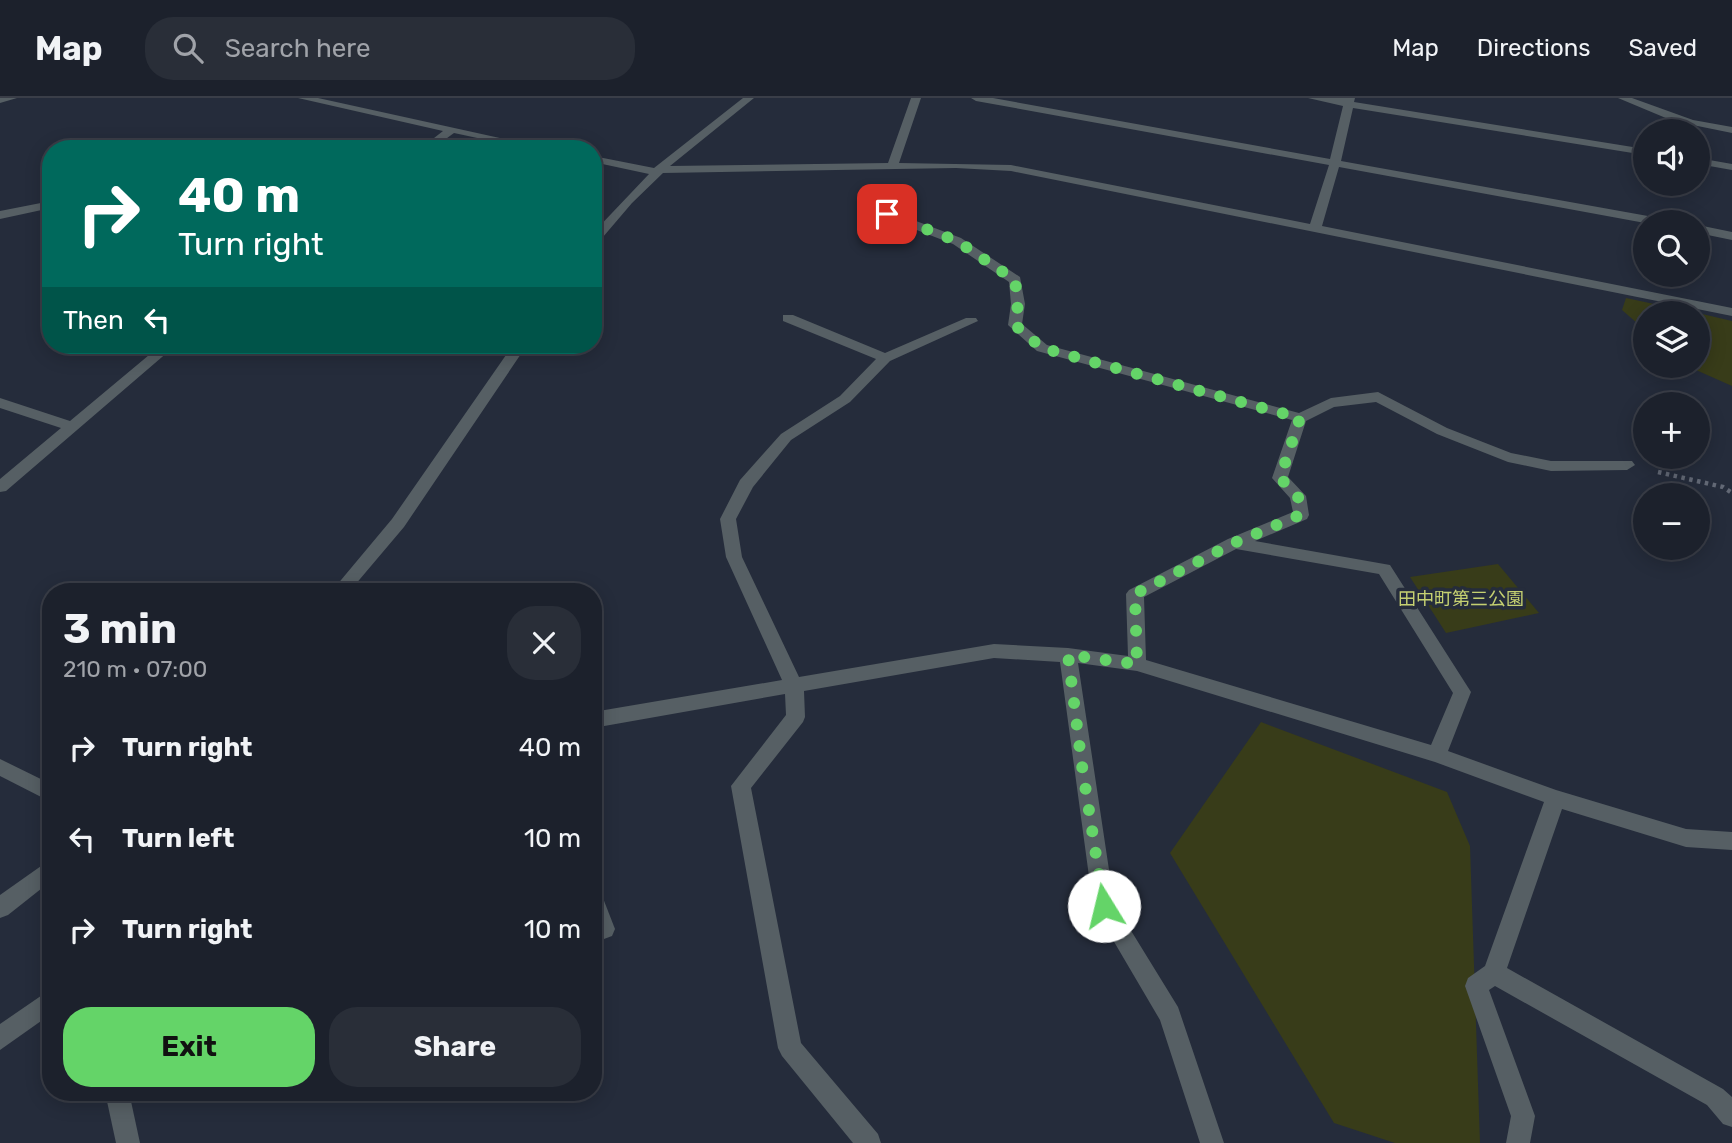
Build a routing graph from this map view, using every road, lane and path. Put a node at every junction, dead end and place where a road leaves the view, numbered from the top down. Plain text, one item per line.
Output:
1 (12, 98) edge
2 (303, 98) edge
3 (750, 98) edge
4 (916, 98) edge
5 (976, 98) edge
6 (1313, 98) edge
7 (1623, 98) edge
8 (0, 100) edge
9 (1349, 100) edge
10 (453, 129) junction
11 (1732, 130) edge
12 (438, 140) edge
13 (504, 140) edge
14 (1633, 150) edge
15 (602, 161) edge
16 (1335, 163) junction
17 (1710, 163) edge
18 (892, 167) junction
19 (1732, 167) edge
20 (657, 171) junction
21 (42, 206) edge
22 (887, 214) dead end
23 (0, 215) edge
24 (1633, 217) edge
25 (602, 228) edge
26 (1315, 229) junction
27 (1710, 231) edge
28 (1732, 236) edge
29 (1732, 312) edge
30 (788, 318) dead end
31 (971, 321) dead end
32 (158, 354) edge
33 (514, 354) edge
34 (886, 358) junction
35 (0, 403) edge
36 (1300, 418) junction
37 (71, 426) junction
38 (1627, 465) joint
39 (0, 487) edge
40 (1732, 492) edge
41 (1234, 543) junction
42 (347, 583) edge
43 (1068, 655) junction
44 (1137, 664) junction
45 (794, 687) junction
46 (602, 719) edge
47 (1437, 755) junction
48 (0, 767) edge
49 (42, 789) edge
50 (1556, 798) junction
51 (1732, 841) edge
52 (42, 875) edge
53 (0, 908) edge
54 (602, 924) edge
55 (604, 929) dead end
56 (1494, 973) junction
57 (42, 1007) edge
58 (0, 1038) edge
59 (119, 1101) edge
60 (1732, 1115) edge
61 (128, 1143) edge
62 (869, 1143) edge
63 (1212, 1143) edge
64 (1518, 1143) edge

1 - 8 street
2 - 10 street
3 - 20 street
4 - 18 street
5 - 16 street
6 - 9 street
7 - 11 street
9 - 14 street
9 - 16 street
10 - 12 street
10 - 13 street
15 - 20 street
16 - 24 street
16 - 26 street
17 - 19 street
18 - 20 street
18 - 26 street
20 - 25 street
21 - 23 street
22 - 36 street
26 - 29 street
27 - 28 street
30 - 34 street
31 - 34 street
32 - 37 street
33 - 42 street
34 - 45 street
35 - 37 street
36 - 38 street
36 - 41 street
37 - 39 street
38 - 40 path
41 - 44 street
41 - 47 street
43 - 44 street
43 - 45 street
43 - 63 street
44 - 47 street
45 - 46 street
45 - 62 street
47 - 50 street
48 - 49 street
50 - 51 street
50 - 56 street
52 - 53 street
54 - 55 street
56 - 60 street
56 - 64 street
57 - 58 street
59 - 61 street

